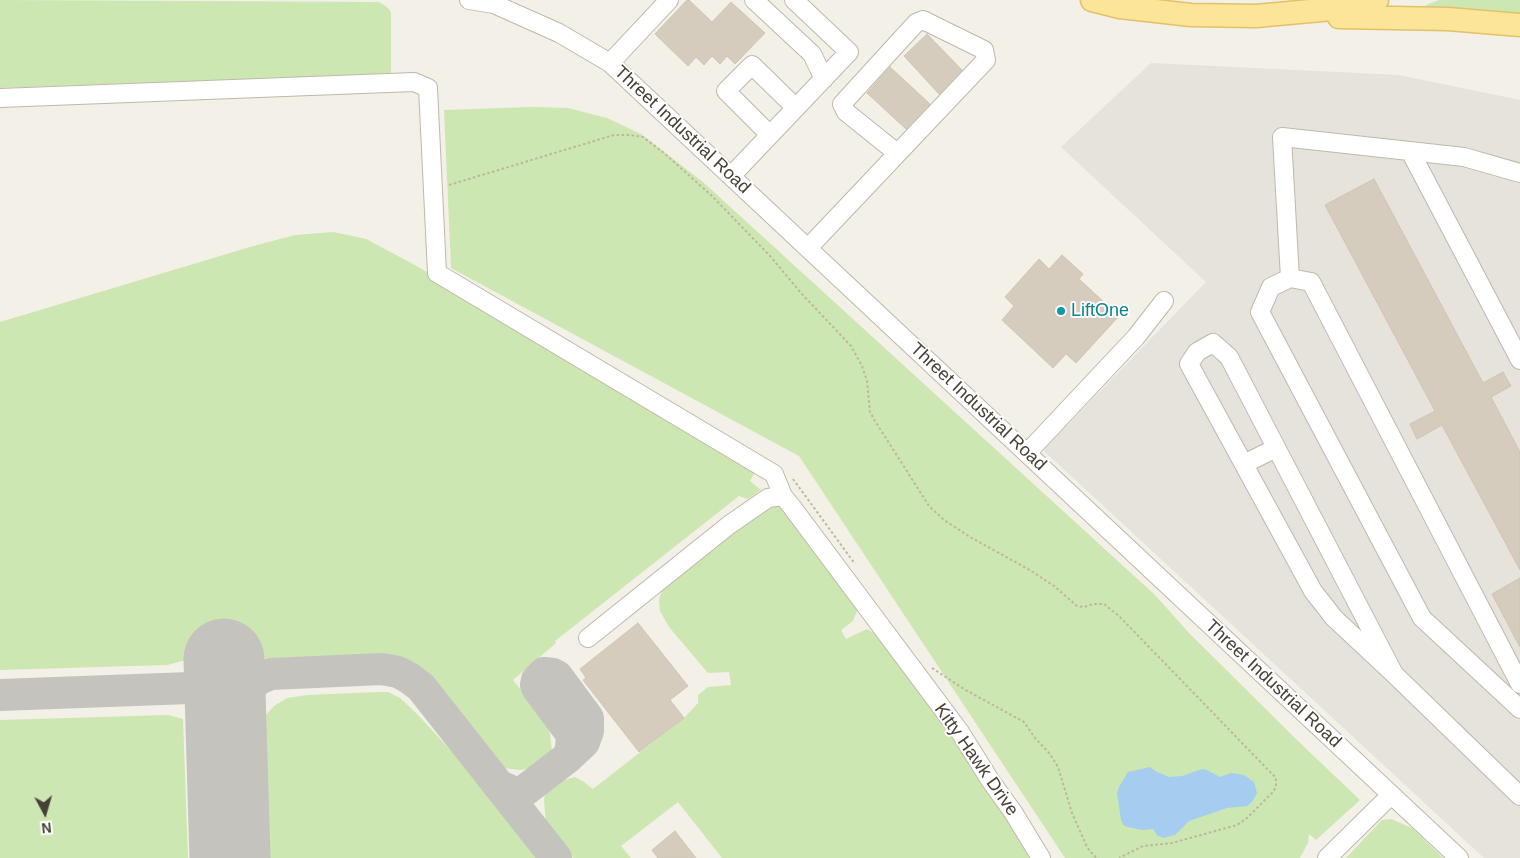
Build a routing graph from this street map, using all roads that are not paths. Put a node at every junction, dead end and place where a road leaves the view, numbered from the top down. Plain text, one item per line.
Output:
1 (469, 0) edge
2 (668, 0) edge
3 (754, 0) edge
4 (794, 0) edge
5 (1092, 0) edge
6 (1377, 0) edge
7 (1256, 16) junction
8 (1520, 25) edge
9 (610, 63) junction
10 (824, 79) junction
11 (0, 98) edge
12 (796, 108) junction
13 (770, 135) junction
14 (1410, 151) junction
15 (897, 154) junction
16 (1520, 173) edge
17 (731, 176) junction
18 (808, 248) junction
19 (1290, 278) junction
20 (1164, 301) dead end
21 (1520, 360) edge
22 (1276, 448) junction
23 (1027, 453) junction
24 (1244, 464) junction
25 (783, 496) junction
26 (588, 638) dead end
27 (1394, 674) junction
28 (1520, 684) edge
29 (1520, 709) edge
30 (1391, 794) junction
31 (1520, 796) edge
32 (1041, 858) edge
33 (1326, 858) edge
34 (1459, 858) edge

1 - 9 street, Threet Industrial Road
2 - 9 street
3 - 10 street
4 - 10 street
5 - 7 main road
6 - 7 main road
7 - 8 main road
9 - 17 street, Threet Industrial Road
10 - 12 street
11 - 25 street, Kitty Hawk Drive
12 - 13 street
12 - 13 street
13 - 17 street
14 - 16 street
14 - 19 street
14 - 21 street
15 - 15 street
15 - 18 street
17 - 18 street, Threet Industrial Road
18 - 23 street, Threet Industrial Road
19 - 28 street
19 - 29 street
20 - 23 street
22 - 24 street
22 - 24 street
22 - 27 street
23 - 30 street, Threet Industrial Road
24 - 27 street
25 - 26 street
25 - 32 street, Kitty Hawk Drive
27 - 31 street
30 - 33 street
30 - 34 street, Threet Industrial Road

